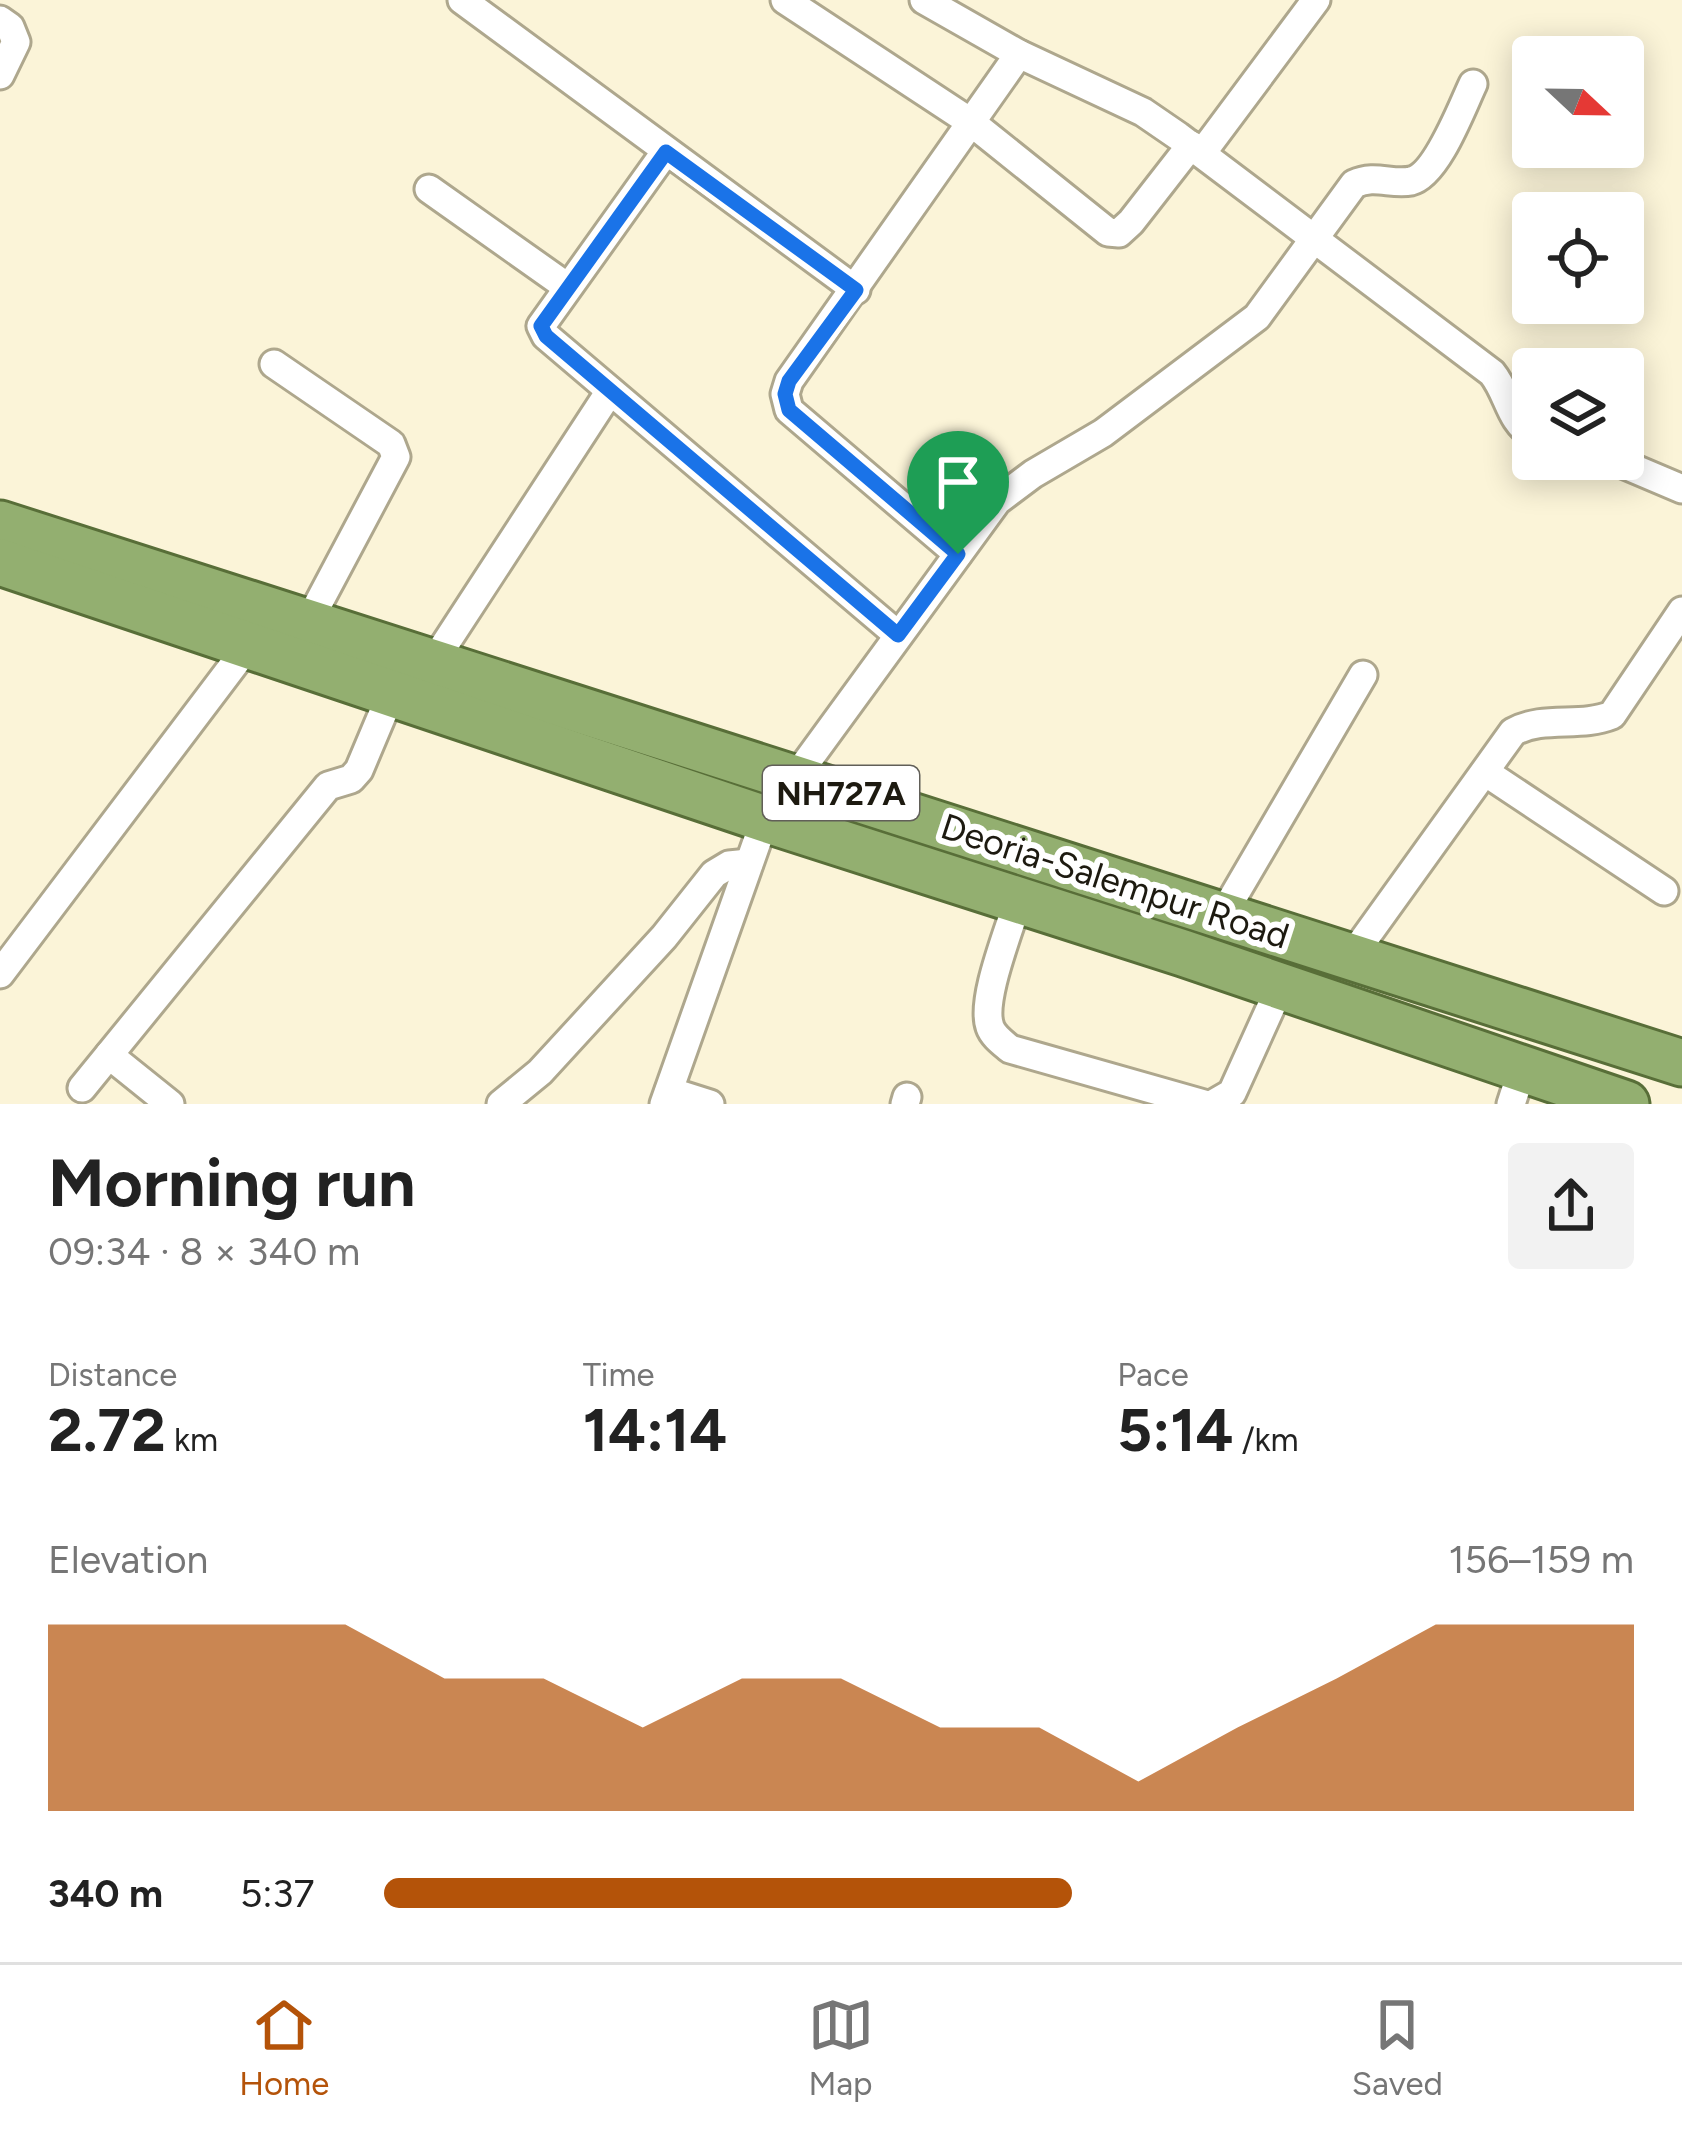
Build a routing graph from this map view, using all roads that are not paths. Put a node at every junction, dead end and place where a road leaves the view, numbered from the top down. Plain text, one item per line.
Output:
1 (462, 0) edge
2 (785, 0) edge
3 (924, 0) edge
4 (1316, 0) edge
5 (0, 20) edge
6 (1019, 54) junction
7 (0, 75) edge
8 (1473, 84) dead end
9 (972, 122) junction
10 (1197, 149) junction
11 (666, 152) junction
12 (429, 189) dead end
13 (1316, 239) junction
14 (566, 286) junction
15 (856, 290) junction
16 (274, 364) dead end
17 (610, 391) junction
18 (1512, 412) edge
19 (1644, 473) edge
20 (1682, 489) edge
21 (0, 524) edge
22 (958, 554) junction
23 (0, 562) edge
24 (1682, 611) edge
25 (309, 621) junction
26 (898, 635) junction
27 (248, 646) junction
28 (434, 662) junction
29 (1363, 675) dead end
30 (391, 694) junction
31 (1485, 772) junction
32 (795, 778) junction
33 (765, 819) junction
34 (749, 863) junction
35 (1664, 891) dead end
36 (1018, 900) junction
37 (1222, 916) junction
38 (10, 941) edge
39 (1352, 956) junction
40 (0, 974) edge
41 (1280, 987) junction
42 (109, 1054) junction
43 (1682, 1063) edge
44 (1516, 1087) edge
45 (82, 1088) dead end
46 (666, 1098) edge
47 (170, 1104) edge
48 (501, 1104) edge
49 (710, 1104) edge
50 (1204, 1104) edge
51 (1213, 1104) edge
52 (1626, 1104) edge

1 - 11 street
2 - 9 street
3 - 6 street
4 - 10 street
5 - 7 street
6 - 9 street
6 - 10 street
8 - 13 street
9 - 10 street
9 - 15 street
10 - 13 street
11 - 14 street
11 - 15 street
12 - 14 street
13 - 18 street
13 - 22 street
14 - 17 street
15 - 22 street
16 - 25 street
17 - 26 street
17 - 28 street
19 - 20 street
21 - 25 highway, Deoria-Salempur Road / NH727A
22 - 26 street
23 - 27 highway, Deoria-Salempur Road / NH727A
24 - 31 street
25 - 28 highway, Deoria-Salempur Road / NH727A
26 - 32 street
27 - 30 highway, Deoria-Salempur Road / NH727A
27 - 38 street
28 - 32 highway, Deoria-Salempur Road / NH727A
29 - 37 street
30 - 33 highway, Deoria-Salempur Road / NH727A
30 - 42 street
31 - 35 street
31 - 39 street
32 - 33 street
32 - 37 highway, Deoria-Salempur Road / NH727A
33 - 34 street
33 - 36 highway, Deoria-Salempur Road / NH727A
34 - 46 street
34 - 48 street
36 - 41 highway, Deoria-Salempur Road / NH727A
36 - 50 street
37 - 39 highway, Deoria-Salempur Road / NH727A
38 - 40 street
39 - 43 highway, Deoria-Salempur Road / NH727A
41 - 44 highway, Deoria-Salempur Road / NH727A
41 - 51 street
42 - 45 street
42 - 47 street
44 - 52 highway, Deoria-Salempur Road / NH727A
46 - 49 street

